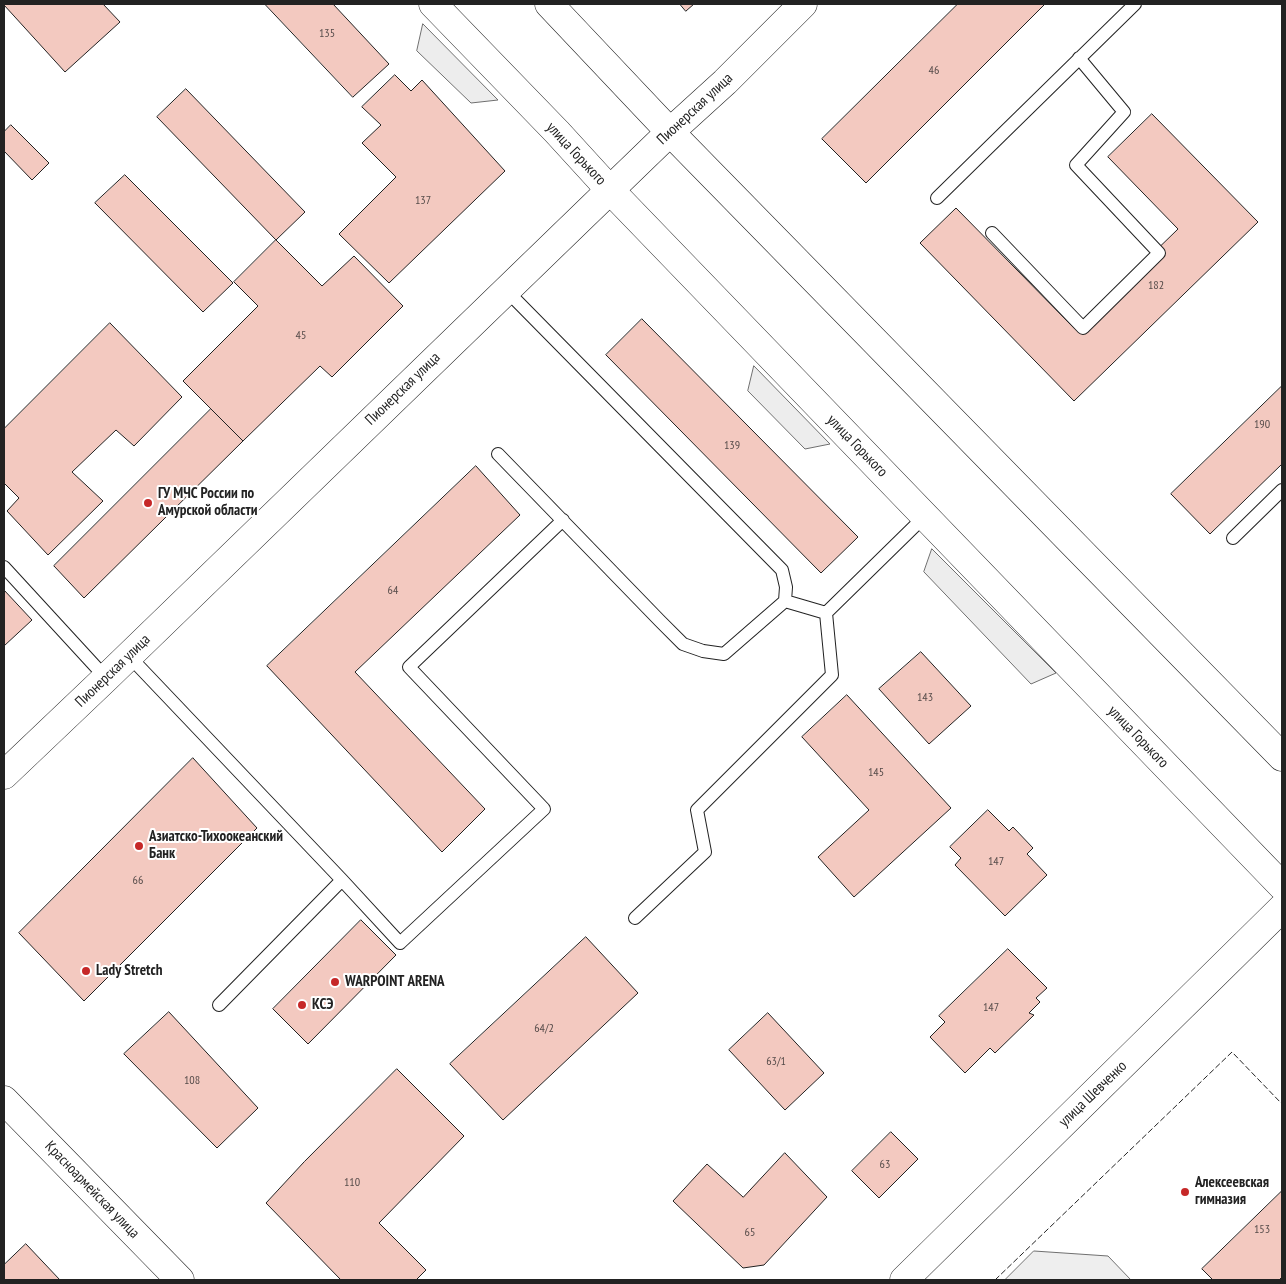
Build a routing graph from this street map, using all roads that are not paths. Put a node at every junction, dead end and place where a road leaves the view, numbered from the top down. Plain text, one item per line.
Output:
1 (433, 4) edge
2 (549, 4) edge
3 (803, 4) edge
4 (1135, 4) edge
5 (1079, 58) junction
6 (670, 132) junction
7 (610, 190) junction
8 (937, 198) dead end
9 (992, 233) dead end
10 (506, 290) junction
11 (498, 454) dead end
12 (1282, 490) edge
13 (925, 516) junction
14 (562, 520) junction
15 (1233, 538) dead end
16 (4, 567) edge
17 (785, 601) junction
18 (826, 613) junction
19 (129, 656) junction
20 (106, 678) junction
21 (1282, 757) edge
22 (4, 775) edge
23 (342, 880) junction
24 (1282, 886) edge
25 (1282, 908) edge
26 (635, 918) dead end
27 (219, 1004) dead end
28 (4, 1100) edge
29 (180, 1280) edge
30 (904, 1280) edge

1 - 7 main road, улица Горького
2 - 6 main road
3 - 6 main road, Пионерская улица
4 - 5 lane
5 - 8 lane
5 - 9 lane
6 - 7 main road, Пионерская улица
6 - 21 main road
7 - 10 main road, Пионерская улица
7 - 13 main road, улица Горького
10 - 17 lane
10 - 19 main road, Пионерская улица
11 - 14 lane
12 - 15 lane
13 - 18 lane
13 - 24 main road, улица Горького
14 - 17 lane
14 - 23 lane
16 - 20 lane
17 - 18 lane
18 - 26 lane
19 - 20 main road, Пионерская улица
19 - 23 lane
20 - 22 main road, Пионерская улица
23 - 27 lane
25 - 30 main road, улица Шевченко
28 - 29 main road, Красноармейская улица

